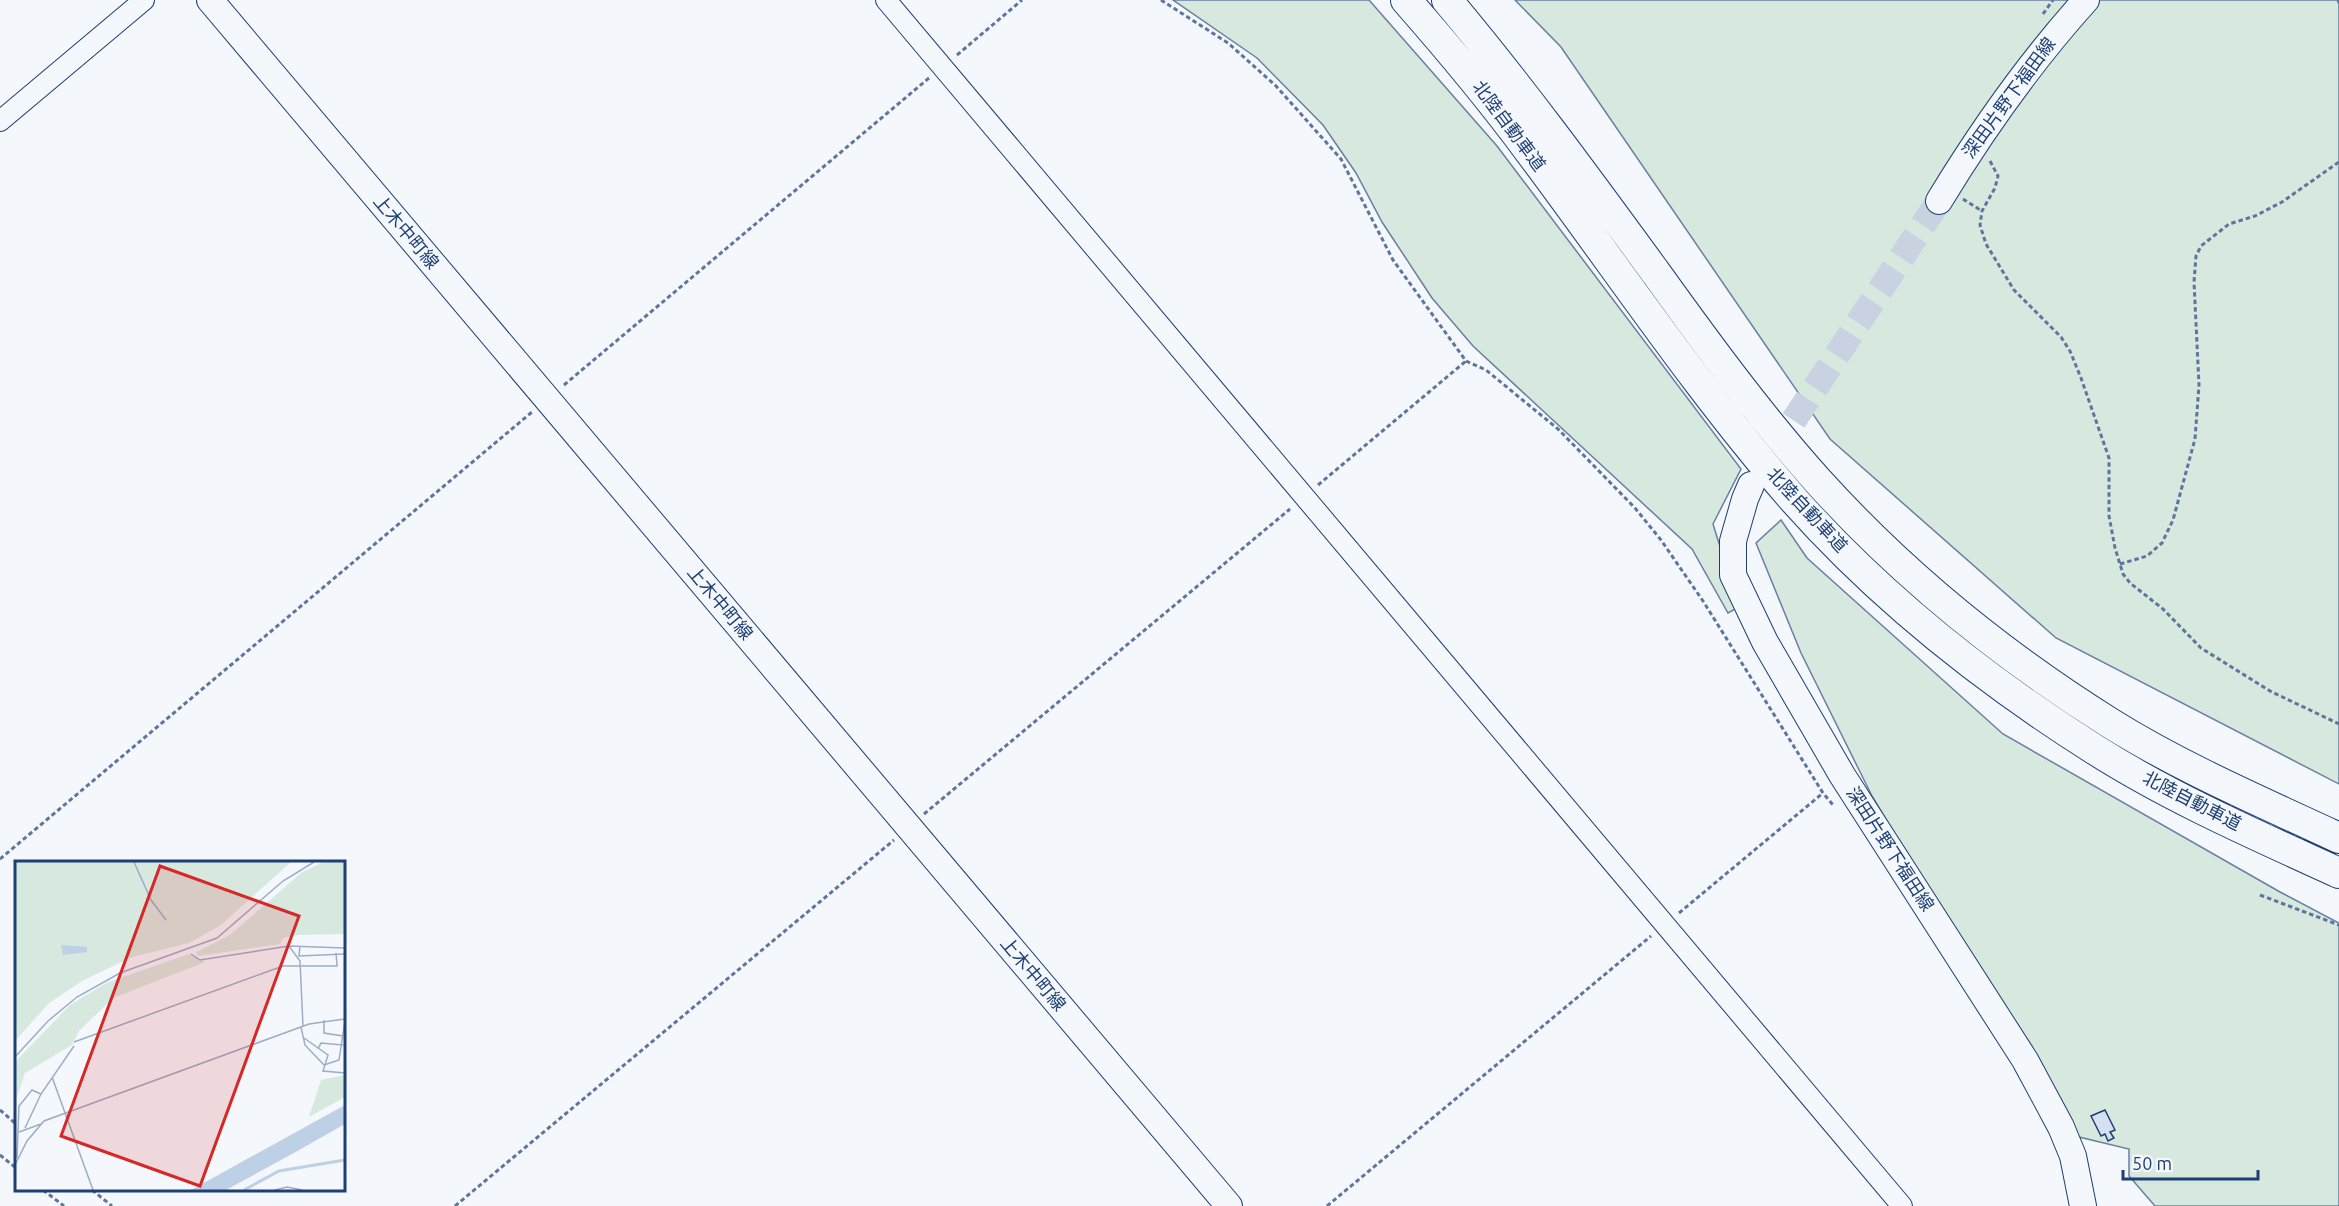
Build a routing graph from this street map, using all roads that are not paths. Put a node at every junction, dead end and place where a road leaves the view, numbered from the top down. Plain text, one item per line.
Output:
1 (144, 0) edge
2 (210, 0) edge
3 (886, 0) edge
4 (1406, 0) edge
5 (1447, 0) edge
6 (2086, 0) edge
7 (0, 121) edge
8 (1940, 201) tunnel mouth
9 (1751, 485) dead end
10 (2339, 838) edge
11 (2339, 873) edge
12 (1229, 1206) edge
13 (1902, 1206) edge
14 (2084, 1206) edge

1 - 7 street
2 - 12 main road, 上木中町線
3 - 13 street
4 - 11 highway, 北陸自動車道
5 - 10 highway, 北陸自動車道
6 - 8 main road, 深田片野下福田線
9 - 14 main road, 深田片野下福田線

